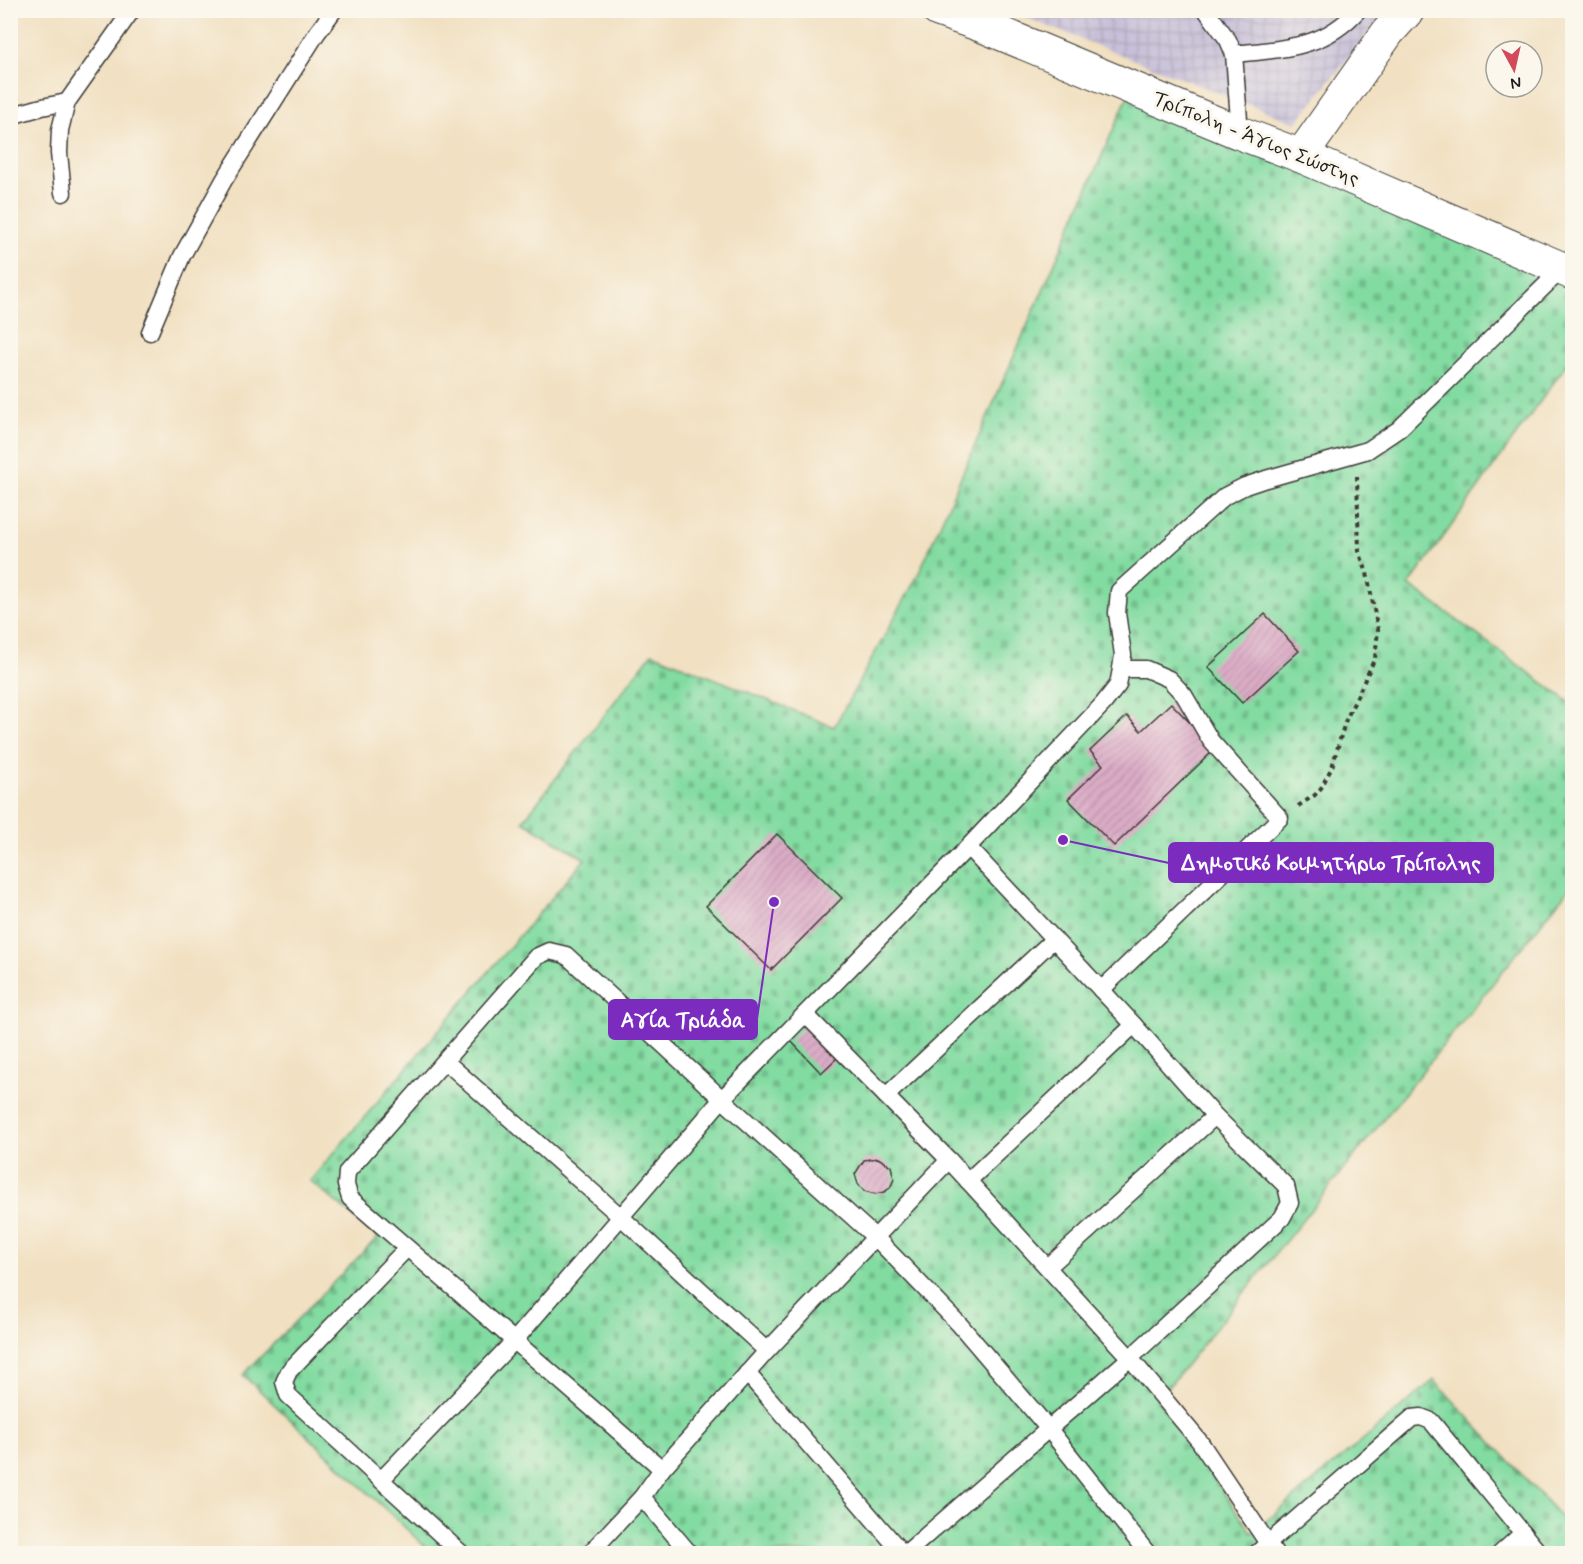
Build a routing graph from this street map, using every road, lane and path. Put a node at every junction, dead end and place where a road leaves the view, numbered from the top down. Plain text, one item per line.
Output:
1 (132, 10) edge
2 (334, 10) edge
3 (938, 10) edge
4 (1206, 10) edge
5 (1358, 10) edge
6 (1408, 10) edge
7 (1234, 54) junction
8 (68, 102) junction
9 (10, 116) edge
10 (1240, 133) junction
11 (1301, 156) junction
12 (63, 193) dead end
13 (1568, 270) edge
14 (150, 332) dead end
15 (1357, 454) junction
16 (1121, 669) junction
17 (1280, 818) junction
18 (968, 847) junction
19 (1054, 939) junction
20 (1101, 990) junction
21 (805, 1014) junction
22 (1134, 1025) junction
23 (445, 1061) junction
24 (886, 1096) junction
25 (722, 1099) junction
26 (1215, 1116) junction
27 (949, 1160) junction
28 (968, 1181) junction
29 (621, 1217) junction
30 (876, 1238) junction
31 (407, 1248) junction
32 (1048, 1267) junction
33 (515, 1340) junction
34 (767, 1351) junction
35 (1130, 1358) junction
36 (747, 1373) junction
37 (1048, 1428) junction
38 (662, 1469) junction
39 (382, 1479) junction
40 (642, 1497) junction
41 (1523, 1533) junction
42 (1266, 1550) edge
43 (462, 1554) edge
44 (589, 1554) edge
45 (690, 1554) edge
46 (904, 1554) edge
47 (1148, 1554) edge
48 (1500, 1554) edge
49 (1540, 1554) edge

1 - 8 lane
2 - 14 lane
3 - 10 main road, Τρίπολη - Άγιος Σώστης
4 - 7 lane
5 - 7 lane
6 - 11 main road
7 - 10 lane
8 - 9 lane
8 - 12 lane
10 - 11 main road, Τρίπολη - Άγιος Σώστης
11 - 13 main road, Τρίπολη - Άγιος Σώστης
13 - 15 lane
15 - 16 lane
15 - 17 path
16 - 17 lane
16 - 18 lane
17 - 20 lane
18 - 19 lane
18 - 21 lane
19 - 20 lane
19 - 24 lane
20 - 22 lane
21 - 24 lane
21 - 25 lane
22 - 26 lane
22 - 28 lane
23 - 25 lane
23 - 29 lane
23 - 31 lane
24 - 27 lane
25 - 29 lane
25 - 30 lane
26 - 32 lane
26 - 35 lane
27 - 28 lane
27 - 30 lane
28 - 32 lane
29 - 33 lane
29 - 34 lane
30 - 34 lane
30 - 37 lane
31 - 33 lane
31 - 39 lane
32 - 35 lane
33 - 38 lane
33 - 39 lane
34 - 36 lane
35 - 37 lane
35 - 42 lane
36 - 38 lane
36 - 46 lane
37 - 46 lane
37 - 47 lane
38 - 40 lane
39 - 43 lane
40 - 44 lane
40 - 45 lane
41 - 42 lane
41 - 48 lane
41 - 49 lane

